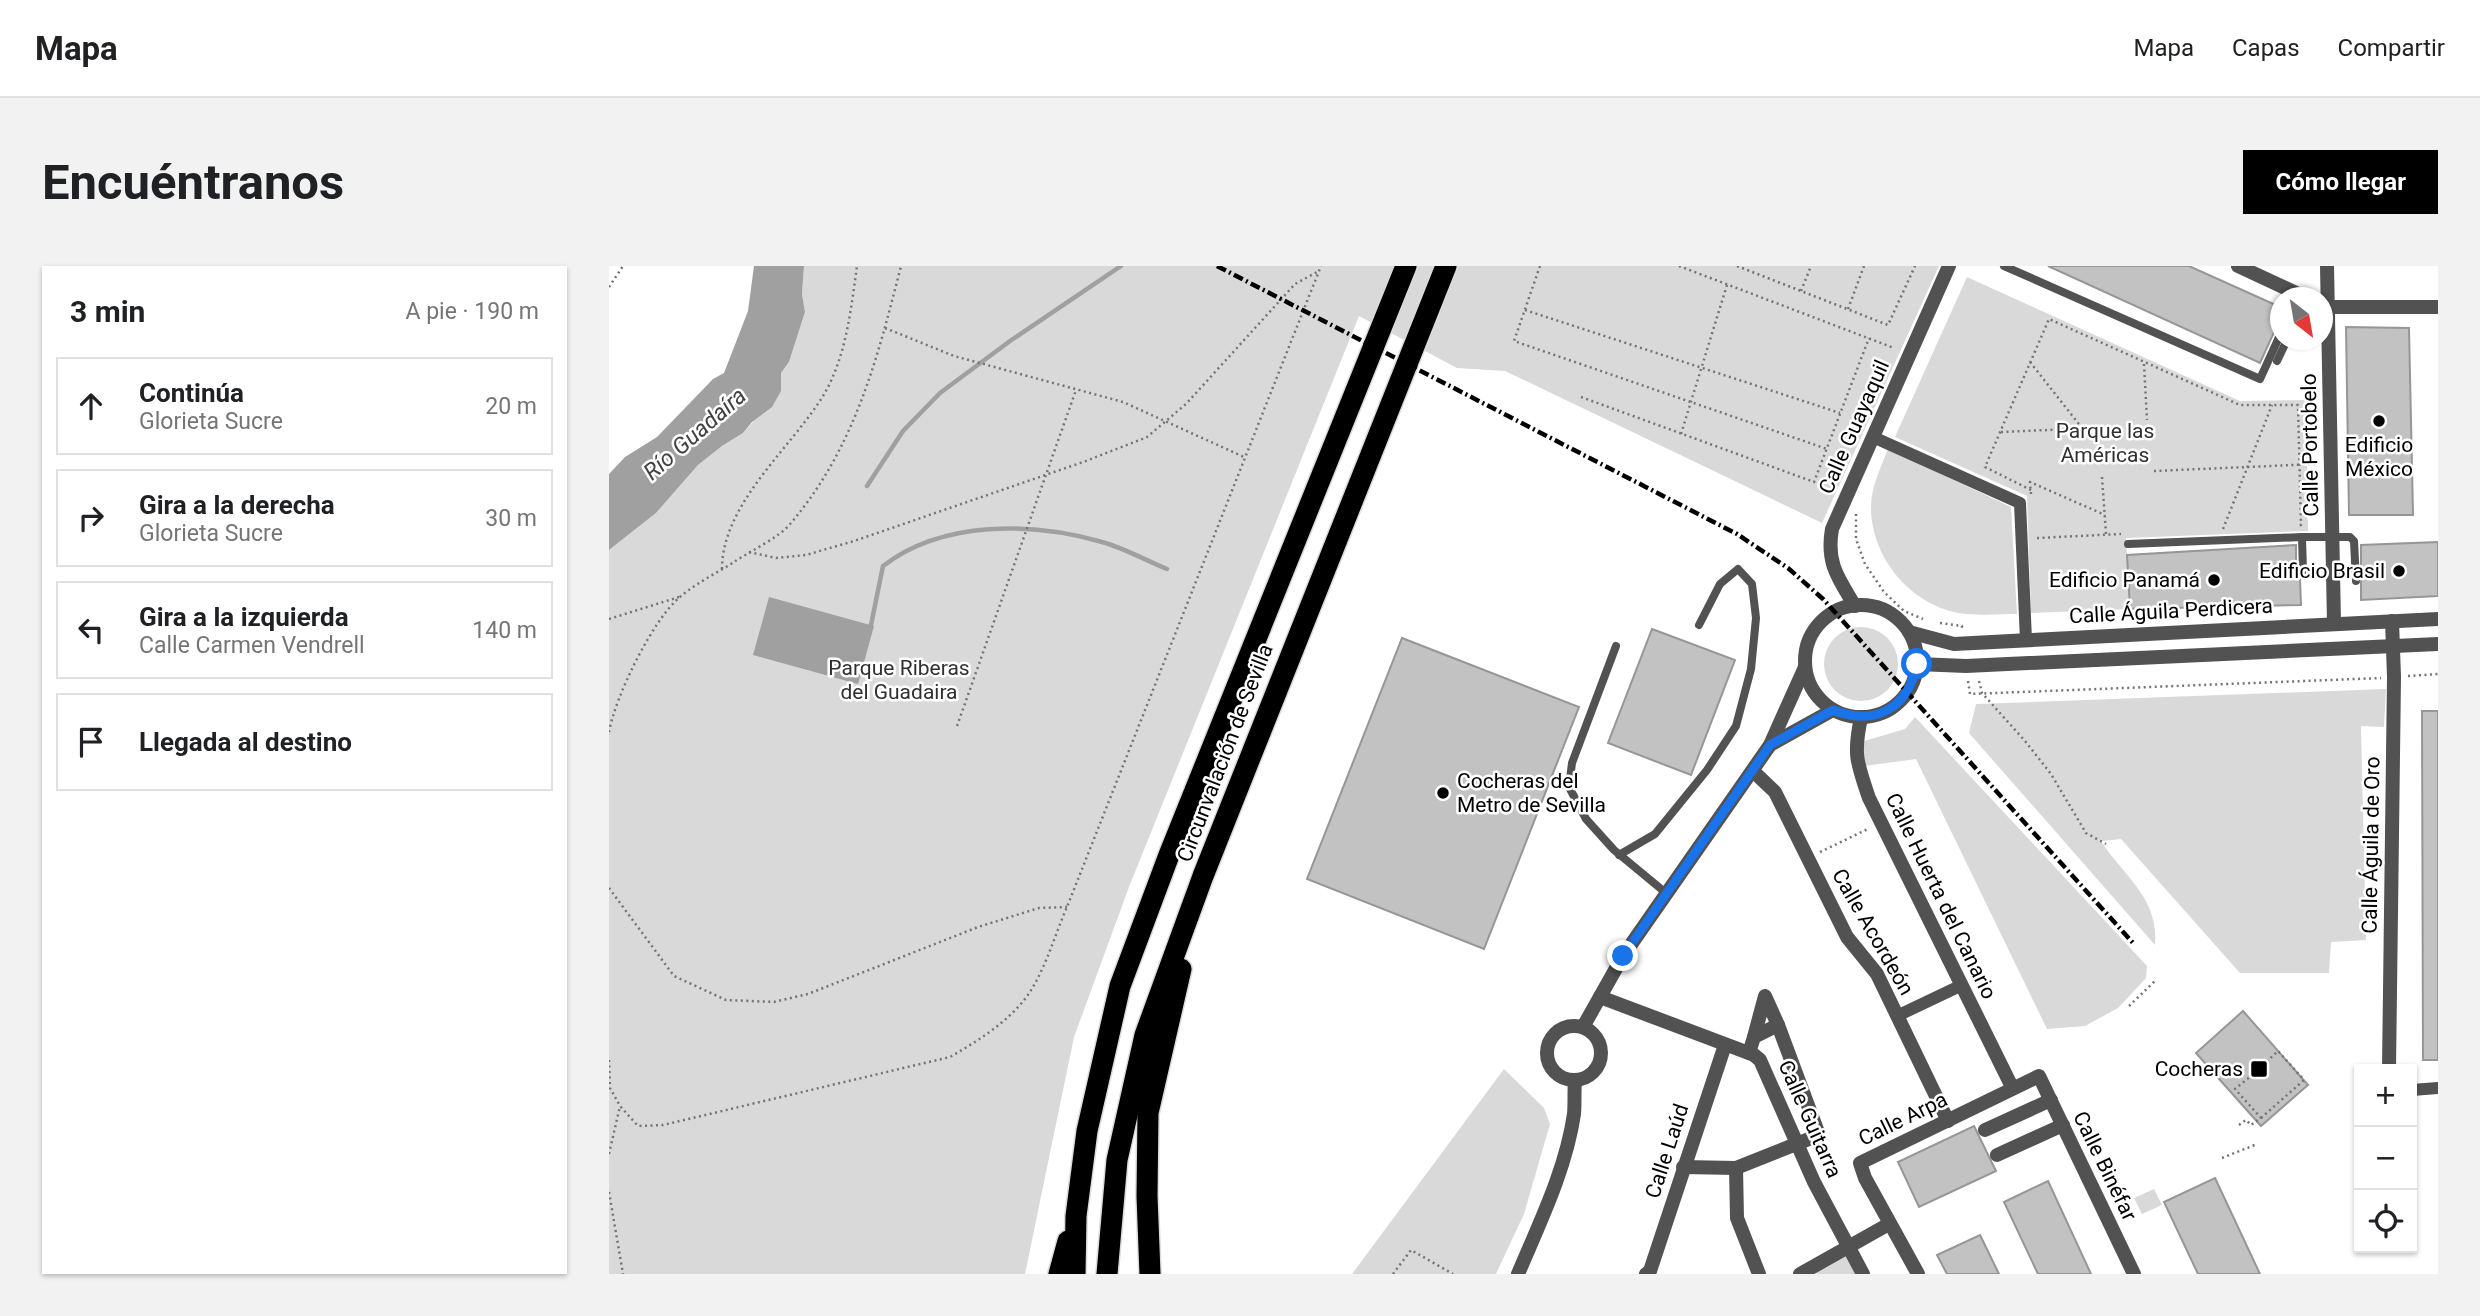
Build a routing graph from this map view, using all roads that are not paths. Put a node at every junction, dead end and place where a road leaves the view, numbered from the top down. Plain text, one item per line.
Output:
1 (1406, 266) edge
2 (1446, 266) edge
3 (1949, 266) edge
4 (2004, 266) edge
5 (2238, 266) edge
6 (2327, 266) edge
7 (2282, 287) edge
8 (2326, 287) edge
9 (2333, 306) edge
10 (2438, 307) edge
11 (2273, 350) edge
12 (2282, 350) edge
13 (2327, 350) edge
14 (2277, 360) dead end
15 (1873, 437) junction
16 (2333, 536) junction
17 (2302, 537) junction
18 (2128, 544) dead end
19 (2303, 572) dead end
20 (2355, 580) dead end
21 (1855, 606) junction
22 (2438, 619) edge
23 (2392, 621) junction
24 (2335, 623) junction
25 (1699, 625) dead end
26 (1909, 632) junction
27 (2026, 640) junction
28 (2438, 644) edge
29 (1616, 646) dead end
30 (2393, 646) junction
31 (1917, 664) junction
32 (1805, 667) junction
33 (1833, 710) junction
34 (1861, 718) junction
35 (1770, 745) junction
36 (1753, 771) junction
37 (1619, 855) junction
38 (1203, 876) junction
39 (1666, 893) junction
40 (1962, 985) junction
41 (1600, 997) junction
42 (1897, 1016) junction
43 (1778, 1025) junction
44 (1583, 1027) junction
45 (1755, 1037) junction
46 (1724, 1045) junction
47 (1749, 1053) junction
48 (2389, 1064) edge
49 (2039, 1076) joint
50 (1575, 1081) junction
51 (2012, 1087) junction
52 (2438, 1088) edge
53 (2417, 1090) edge
54 (2051, 1100) junction
55 (1948, 1121) junction
56 (2063, 1125) junction
57 (1985, 1130) dead end
58 (1797, 1145) junction
59 (1997, 1155) dead end
60 (1683, 1167) junction
61 (1736, 1168) junction
62 (1076, 1216) junction
63 (1889, 1224) junction
64 (1849, 1247) junction
65 (1649, 1273) edge
66 (1059, 1274) edge
67 (1075, 1274) edge
68 (1107, 1274) edge
69 (1150, 1274) edge
70 (1518, 1274) edge
71 (1759, 1274) edge
72 (1800, 1274) edge
73 (1863, 1274) edge
74 (1918, 1274) edge
75 (2134, 1274) edge

1 - 62 highway, Circunvalación de Sevilla
2 - 38 highway, Circunvalación de Sevilla
3 - 15 street, Calle Guayaquil
4 - 11 lane
5 - 7 street
6 - 8 street, Calle Portobelo
9 - 10 street
12 - 14 lane
13 - 16 street, Calle Portobelo
15 - 21 street, Calle Guayaquil
15 - 27 street
16 - 17 lane
16 - 20 lane
16 - 24 street, Calle Portobelo
17 - 18 lane
17 - 19 lane
21 - 26 street
21 - 32 street
22 - 23 street, Calle Águila Perdicera
23 - 24 street, Calle Águila Perdicera
23 - 30 street, Calle Águila de Oro
24 - 27 street, Calle Águila Perdicera
25 - 37 lane
26 - 27 street, Calle Águila Perdicera
26 - 31 street
28 - 30 street
29 - 37 lane
30 - 31 street
30 - 48 street, Calle Águila de Oro
31 - 34 street
32 - 33 street
32 - 35 street
33 - 34 street
33 - 35 street
34 - 40 street, Calle Huerta del Canario
35 - 36 street
36 - 39 street
36 - 42 street, Calle Acordeón
37 - 39 lane
38 - 68 highway, Circunvalación de Sevilla
38 - 69 highway
39 - 41 street
40 - 42 street
40 - 51 street, Calle Huerta del Canario
41 - 44 street
41 - 46 street, Calle Guitarra
42 - 55 street, Calle Acordeón
43 - 45 street
43 - 45 street
43 - 58 street
44 - 50 street
44 - 50 street
45 - 47 street
46 - 47 street, Calle Guitarra
46 - 60 street, Calle Laúd
47 - 58 street, Calle Guitarra
49 - 51 street, Calle Arpa
49 - 54 street, Calle Binéfar
50 - 70 street
51 - 55 street, Calle Arpa
52 - 53 street
54 - 56 street, Calle Binéfar
54 - 57 street
55 - 63 street, Calle Arpa
56 - 59 street
56 - 75 street, Calle Binéfar
58 - 61 street
58 - 64 street, Calle Guitarra
60 - 61 street
60 - 65 street, Calle Laúd
61 - 71 street
62 - 66 highway
62 - 67 highway, Circunvalación de Sevilla
63 - 64 street
63 - 74 street, Calle Arpa
64 - 72 street
64 - 73 street, Calle Guitarra

